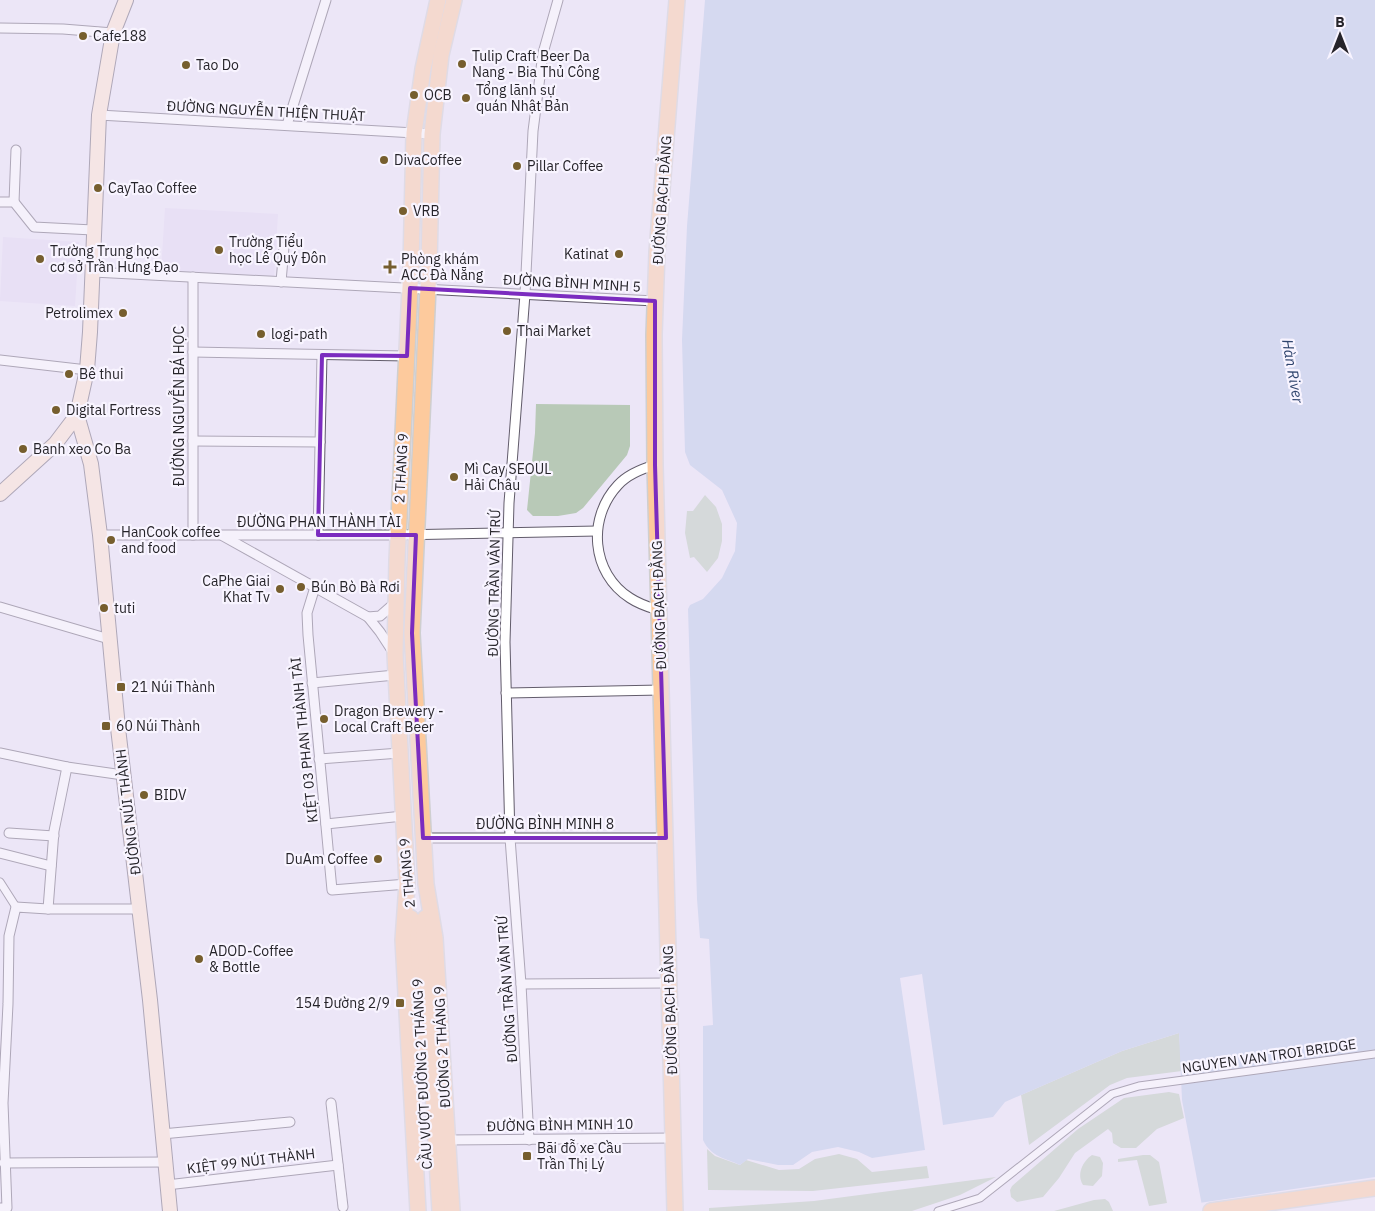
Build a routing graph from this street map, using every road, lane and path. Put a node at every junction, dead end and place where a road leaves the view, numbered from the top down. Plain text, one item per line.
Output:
1 (126, 0) edge
2 (326, 0) edge
3 (438, 0) edge
4 (454, 0) edge
5 (558, 0) edge
6 (677, 0) edge
7 (0, 28) edge
8 (113, 33) junction
9 (99, 115) junction
10 (287, 125) junction
11 (414, 133) junction
12 (432, 134) junction
13 (16, 150) dead end
14 (0, 202) edge
15 (14, 202) junction
16 (93, 230) junction
17 (284, 247) dead end
18 (93, 272) junction
19 (194, 277) junction
20 (281, 282) junction
21 (410, 288) junction
22 (428, 289) junction
23 (525, 294) junction
24 (655, 301) junction
25 (193, 352) junction
26 (322, 354) junction
27 (407, 356) junction
28 (0, 360) edge
29 (87, 370) junction
30 (77, 415) junction
31 (193, 441) junction
32 (320, 442) junction
33 (654, 464) junction
34 (0, 494) edge
35 (597, 531) junction
36 (508, 534) junction
37 (100, 535) junction
38 (193, 535) junction
39 (223, 535) junction
40 (318, 535) junction
41 (398, 535) junction
42 (416, 535) junction
43 (315, 588) junction
44 (396, 602) junction
45 (0, 607) edge
46 (658, 610) junction
47 (368, 617) junction
48 (109, 638) junction
49 (394, 654) junction
50 (396, 675) junction
51 (312, 682) junction
52 (661, 690) junction
53 (506, 693) junction
54 (0, 753) edge
55 (400, 753) junction
56 (319, 759) junction
57 (67, 767) junction
58 (123, 775) junction
59 (403, 816) junction
60 (326, 824) junction
61 (9, 833) dead end
62 (54, 836) junction
63 (423, 838) junction
64 (510, 838) junction
65 (666, 838) junction
66 (0, 853) edge
67 (51, 866) junction
68 (0, 882) edge
69 (406, 884) junction
70 (426, 884) junction
71 (16, 907) junction
72 (48, 909) junction
73 (139, 909) junction
74 (419, 938) junction
75 (4, 970) edge
76 (669, 983) junction
77 (521, 984) junction
78 (1375, 1054) edge
79 (1, 1103) edge
80 (331, 1103) dead end
81 (290, 1122) dead end
82 (162, 1134) junction
83 (673, 1138) junction
84 (447, 1140) junction
85 (529, 1140) junction
86 (165, 1162) junction
87 (4, 1163) junction
88 (338, 1165) junction
89 (168, 1185) junction
90 (1375, 1188) edge
91 (343, 1207) dead end
92 (0, 1208) edge
93 (170, 1211) edge
94 (418, 1211) edge
95 (430, 1211) edge
96 (440, 1211) edge
97 (452, 1211) edge
98 (676, 1211) edge
99 (938, 1211) edge
100 (1211, 1211) edge

1 - 8 main road
2 - 10 street
3 - 11 main road, 2 THANG 9
4 - 12 main road, 2 THANG 9
5 - 23 street, ĐƯỜNG TRẦN VĂN TRỨ
6 - 24 main road, ĐƯỜNG BẠCH ĐẰNG
7 - 8 street
8 - 9 main road
9 - 10 street, ĐƯỜNG NGUYỄN THIỆN THUẬT
9 - 16 main road
10 - 11 street, ĐƯỜNG NGUYỄN THIỆN THUẬT
11 - 12 street, ĐƯỜNG NGUYỄN THIỆN THUẬT
11 - 21 main road, 2 THANG 9
12 - 22 main road, 2 THANG 9
13 - 15 street
14 - 15 street
15 - 16 street
16 - 18 main road
17 - 20 street
18 - 19 street, ĐƯỜNG BÌNH MINH 5
18 - 29 main road
19 - 20 street, ĐƯỜNG BÌNH MINH 5
19 - 25 street, ĐƯỜNG NGUYỄN BÁ HỌC
20 - 21 street, ĐƯỜNG BÌNH MINH 5
21 - 22 street, ĐƯỜNG BÌNH MINH 5
21 - 27 main road, 2 THANG 9
22 - 23 street, ĐƯỜNG BÌNH MINH 5
22 - 42 main road, 2 THANG 9
23 - 24 street, ĐƯỜNG BÌNH MINH 5
23 - 36 street, ĐƯỜNG TRẦN VĂN TRỨ
24 - 33 main road, ĐƯỜNG BẠCH ĐẰNG
25 - 26 street
25 - 31 street, ĐƯỜNG NGUYỄN BÁ HỌC
26 - 27 street
26 - 32 street
27 - 41 main road, 2 THANG 9
28 - 29 street
29 - 30 main road
30 - 34 main road
30 - 37 main road, ĐƯỜNG NÚI THÀNH
31 - 32 street
31 - 38 street, ĐƯỜNG NGUYỄN BÁ HỌC
32 - 40 street
33 - 35 street
33 - 46 main road, ĐƯỜNG BẠCH ĐẰNG
35 - 36 street, ĐƯỜNG PHAN THÀNH TÀI
35 - 46 street
36 - 42 street, ĐƯỜNG PHAN THÀNH TÀI
36 - 53 street, ĐƯỜNG TRẦN VĂN TRỨ
37 - 38 street, ĐƯỜNG PHAN THÀNH TÀI
37 - 48 main road, ĐƯỜNG NÚI THÀNH
38 - 39 street, ĐƯỜNG PHAN THÀNH TÀI
39 - 40 street, ĐƯỜNG PHAN THÀNH TÀI
39 - 43 street, ĐƯỜNG PHAN THÀNH TÀI
40 - 41 street, ĐƯỜNG PHAN THÀNH TÀI
41 - 42 street, ĐƯỜNG PHAN THÀNH TÀI
41 - 44 main road, 2 THANG 9
42 - 63 main road, 2 THANG 9
43 - 47 street, ĐƯỜNG PHAN THÀNH TÀI
43 - 51 street, KIỆT 03 PHAN THÀNH TÀI
44 - 47 street
44 - 49 main road, 2 THANG 9
45 - 48 street
46 - 52 main road, ĐƯỜNG BẠCH ĐẰNG
47 - 49 street, ĐƯỜNG PHAN THÀNH TÀI
48 - 58 main road, ĐƯỜNG NÚI THÀNH
49 - 50 main road, 2 THANG 9
50 - 51 street
50 - 55 main road, 2 THANG 9
51 - 56 street, KIỆT 03 PHAN THÀNH TÀI
52 - 53 street
52 - 65 main road, ĐƯỜNG BẠCH ĐẰNG
53 - 64 street, ĐƯỜNG TRẦN VĂN TRỨ
54 - 57 street
55 - 56 street
55 - 59 main road, 2 THANG 9
56 - 60 street, KIỆT 03 PHAN THÀNH TÀI
57 - 58 street
57 - 62 street
58 - 73 main road, ĐƯỜNG NÚI THÀNH
59 - 60 street
59 - 69 main road, 2 THANG 9
60 - 69 street, KIỆT 03 PHAN THÀNH TÀI
61 - 62 street
62 - 67 street
63 - 64 street, ĐƯỜNG BÌNH MINH 8
63 - 70 main road, 2 THANG 9
64 - 65 street, ĐƯỜNG BÌNH MINH 8
64 - 77 street, ĐƯỜNG TRẦN VĂN TRỨ
65 - 76 main road, ĐƯỜNG BẠCH ĐẰNG
66 - 67 street
67 - 72 street
68 - 71 street
69 - 74 main road, 2 THANG 9
69 - 94 main road
70 - 74 main road, 2 THANG 9
70 - 84 main road, ĐƯỜNG 2 THÁNG 9
71 - 72 street
71 - 75 street
72 - 73 street
73 - 82 main road, ĐƯỜNG NÚI THÀNH
74 - 95 main road, CẦU VƯỢT ĐƯỜNG 2 THÁNG 9
74 - 96 main road, CẦU VƯỢT ĐƯỜNG 2 THÁNG 9
75 - 79 street
76 - 77 street
76 - 83 main road, ĐƯỜNG BẠCH ĐẰNG
77 - 85 street, ĐƯỜNG TRẦN VĂN TRỨ
78 - 99 street, NGUYEN VAN TROI BRIDGE
79 - 87 street
80 - 88 street
81 - 82 street
82 - 86 main road, ĐƯỜNG NÚI THÀNH
83 - 85 street, ĐƯỜNG BÌNH MINH 10
83 - 98 main road, ĐƯỜNG BẠCH ĐẰNG
84 - 85 street, ĐƯỜNG BÌNH MINH 10
84 - 97 main road, ĐƯỜNG 2 THÁNG 9
86 - 87 street
86 - 89 main road, ĐƯỜNG NÚI THÀNH
87 - 92 street
88 - 89 street, KIỆT 99 NÚI THÀNH
88 - 91 street
89 - 93 main road, ĐƯỜNG NÚI THÀNH
90 - 100 main road

